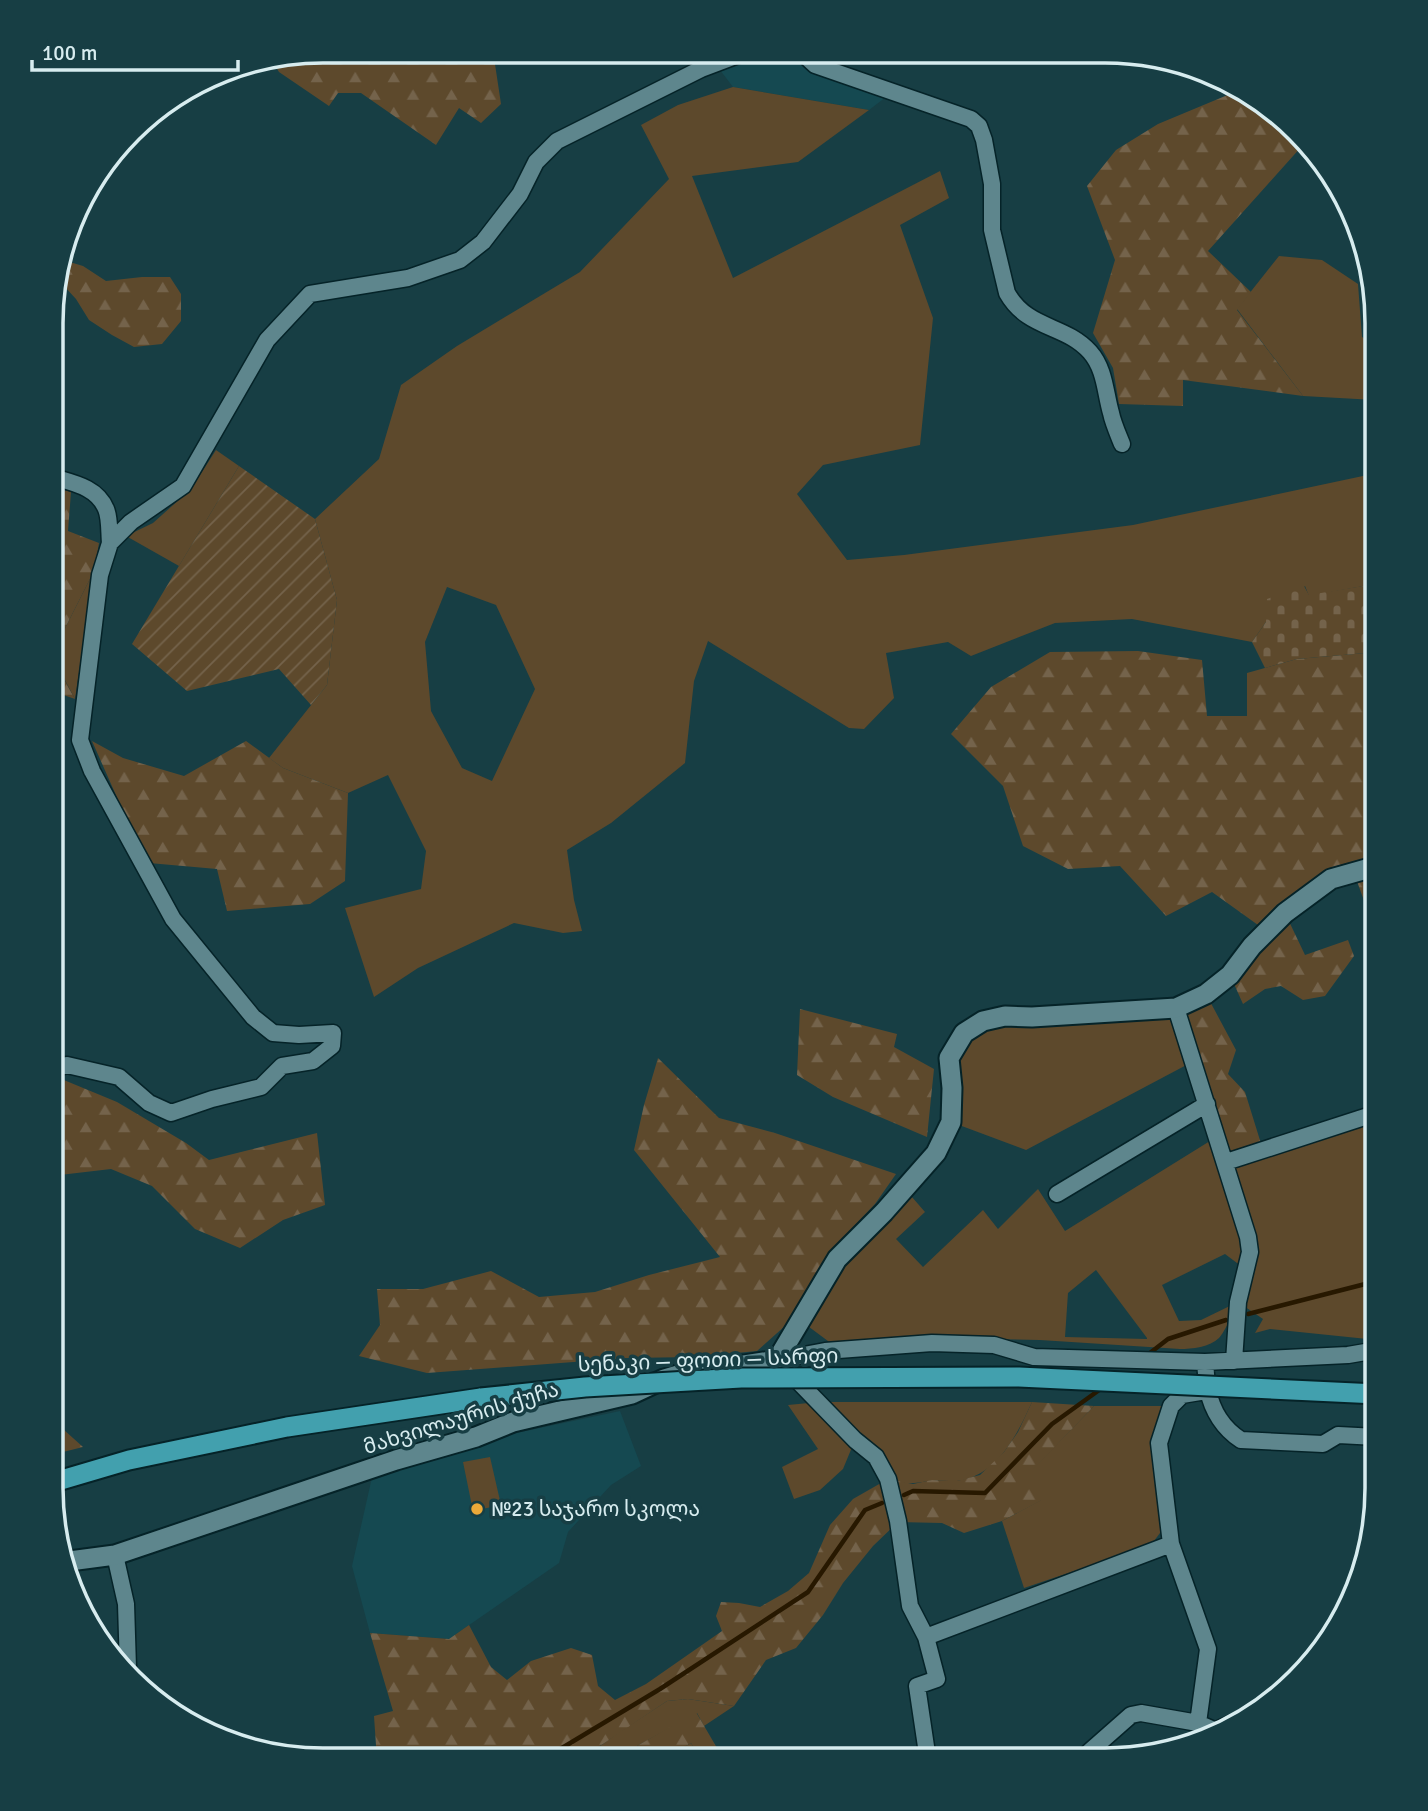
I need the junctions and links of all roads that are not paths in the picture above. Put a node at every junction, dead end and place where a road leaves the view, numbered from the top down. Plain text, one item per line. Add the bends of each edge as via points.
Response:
1 (717, 63) edge
2 (813, 63) edge
3 (1122, 444) dead end
4 (63, 480) edge
5 (110, 543) junction
6 (1365, 869) edge
7 (1177, 1008) junction
8 (63, 1066) edge
9 (1207, 1104) junction
10 (1365, 1117) edge
11 (1226, 1162) junction
12 (1057, 1194) dead end
13 (1365, 1352) edge
14 (777, 1360) junction
15 (1234, 1361) junction
16 (1205, 1362) junction
17 (1208, 1390) junction
18 (1365, 1393) edge
19 (1365, 1436) edge
20 (63, 1479) edge
21 (1171, 1544) junction
22 (115, 1555) junction
23 (74, 1560) edge
24 (926, 1637) junction
25 (128, 1658) edge
26 (1198, 1723) junction
27 (1206, 1727) edge
28 (926, 1748) edge
29 (1094, 1748) edge

1 - 5 street via 557,141 536,162 520,194 483,242 460,260 408,278 310,294 267,340 183,486 131,522
2 - 3 street via 971,119 979,126 992,184 992,230 1007,293 1035,321 1073,337 1091,353 1101,371
4 - 5 street via 98,496 107,510
5 - 8 street via 100,575 80,740 92,771 173,919 253,1017 273,1033 333,1033 332,1046 313,1061 282,1066 261,1087 171,1113 119,1077
6 - 7 street via 1331,879 1285,914 1230,975
7 - 9 street
7 - 14 street via 1004,1016 983,1021 964,1033 949,1058 951,1122 936,1153 837,1259
9 - 11 street
9 - 12 street
10 - 11 street
11 - 15 street via 1250,1252 1238,1302
13 - 15 street
14 - 16 street via 825,1350 932,1343 994,1345 1034,1357
14 - 22 street, მახვილაურის ქუჩა via 701,1368 632,1394 513,1422
14 - 24 street via 876,1457 888,1479 910,1606
15 - 16 street
16 - 17 street
17 - 19 street via 1220,1419 1241,1440 1323,1444 1338,1435
17 - 21 street via 1182,1395 1171,1406 1158,1443
18 - 20 highway, სენაკი — ფოთი — სარფი, bridge via 1019,1377 741,1378 585,1387 287,1427 129,1460
21 - 24 street
21 - 26 street via 1208,1649
22 - 23 street, მახვილაურის ქუჩა
22 - 25 street via 125,1604
24 - 28 street via 937,1679 917,1686
26 - 27 street
26 - 29 street via 1131,1715

